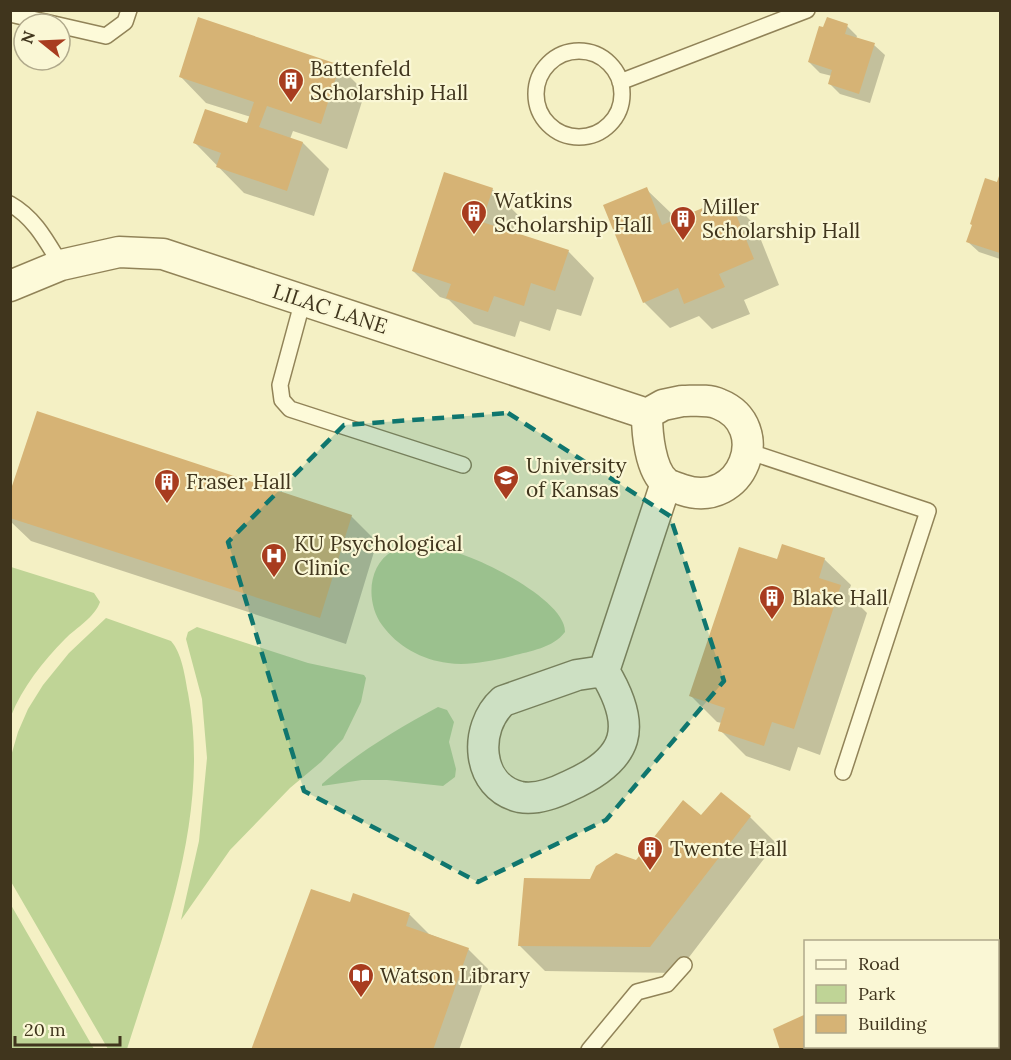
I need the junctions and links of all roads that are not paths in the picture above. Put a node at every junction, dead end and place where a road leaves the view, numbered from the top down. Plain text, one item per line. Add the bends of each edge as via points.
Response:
1 (129, 10) edge
2 (807, 10) edge
3 (10, 14) edge
4 (620, 82) junction
5 (10, 204) edge
6 (62, 265) junction
7 (10, 286) edge
8 (303, 300) junction
9 (647, 414) junction
10 (747, 451) junction
11 (463, 465) dead end
12 (666, 483) junction
13 (604, 671) junction
14 (843, 772) dead end
15 (684, 965) dead end
16 (589, 1050) edge

1 - 3 lane via 125,22 106,36
2 - 4 lane
4 - 4 lane via 605,60 580,51 567,53 544,68 537,85 538,108 556,131 571,137 599,133 619,111
5 - 6 lane via 35,223
6 - 7 street, LILAC LANE
6 - 8 street, LILAC LANE via 119,252 163,254
8 - 9 street, LILAC LANE
8 - 11 lane via 280,385 282,400 290,409
9 - 10 street via 682,401 718,404 741,423 747,436
9 - 12 street via 647,437 656,469
10 - 12 street via 737,477 726,487 698,493
10 - 14 lane via 928,511
12 - 13 street
13 - 13 street via 577,675 503,702 494,710 487,723 483,755 487,770 507,792 534,798 559,791 592,776 618,750 624,737 622,705
15 - 16 lane via 667,984 637,992

